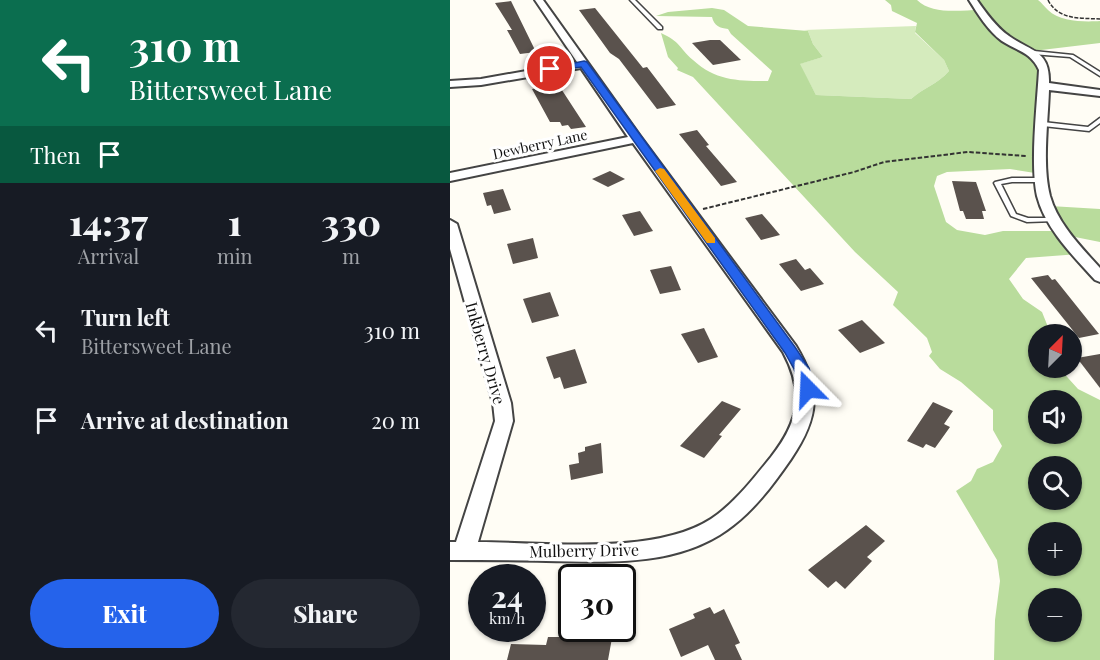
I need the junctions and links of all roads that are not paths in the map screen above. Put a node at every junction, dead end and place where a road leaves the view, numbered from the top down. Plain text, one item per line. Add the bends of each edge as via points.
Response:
1 (539, 0) edge
2 (632, 0) edge
3 (973, 0) edge
4 (660, 28) dead end
5 (1034, 53) junction
6 (584, 64) junction
7 (1100, 74) edge
8 (450, 84) edge
9 (1044, 86) junction
10 (1099, 94) edge
11 (1100, 120) edge
12 (1043, 124) junction
13 (636, 139) junction
14 (450, 177) edge
15 (1042, 180) junction
16 (1054, 220) junction
17 (450, 224) edge
18 (455, 263) edge
19 (1100, 277) edge
20 (457, 551) edge

1 - 6 street, Mulberry Drive
2 - 4 lane
3 - 5 street via 1001,36
5 - 7 lane via 1071,56
5 - 9 street via 1044,70
6 - 8 street
6 - 13 street, Mulberry Drive
9 - 10 street
9 - 12 street
11 - 12 lane via 1089,129
12 - 15 street
13 - 14 street, Dewberry Lane
13 - 20 street, Mulberry Drive via 802,368 808,389 801,430 746,503 707,532 687,540 619,552
15 - 16 street via 1044,198
15 - 16 lane via 997,183 1013,215 1027,220
16 - 19 street
17 - 18 street, Inkberry Drive
18 - 20 street, Inkberry Drive via 502,403 504,421

